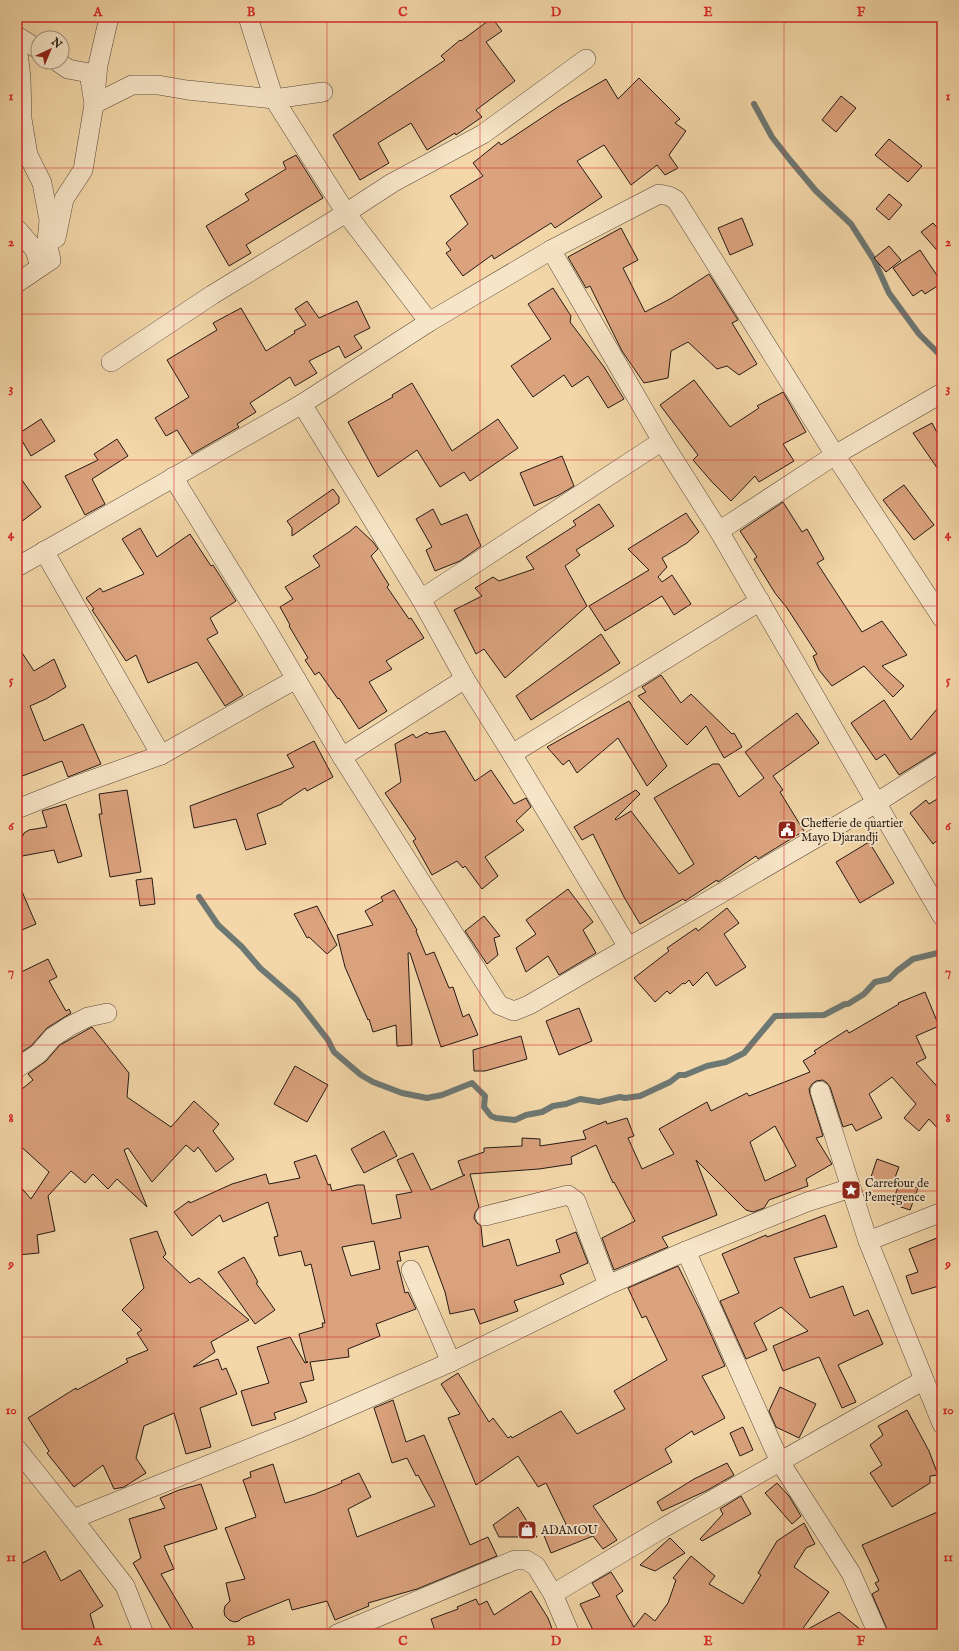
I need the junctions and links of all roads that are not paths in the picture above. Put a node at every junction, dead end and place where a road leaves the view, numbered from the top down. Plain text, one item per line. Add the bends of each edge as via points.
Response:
1 (109, 17) edge
2 (248, 17) edge
3 (17, 36) edge
4 (17, 44) edge
5 (30, 44) edge
6 (586, 59) dead end
7 (70, 69) edge
8 (323, 92) dead end
9 (274, 99) junction
10 (94, 104) junction
11 (346, 213) junction
12 (17, 229) edge
13 (551, 250) junction
14 (30, 270) edge
15 (429, 322) junction
16 (110, 362) dead end
17 (942, 393) edge
18 (302, 404) junction
19 (662, 442) junction
20 (835, 455) junction
21 (173, 477) junction
22 (719, 530) junction
23 (44, 552) junction
24 (17, 567) edge
25 (421, 599) junction
26 (760, 601) junction
27 (942, 618) edge
28 (296, 679) junction
29 (464, 679) junction
30 (161, 754) junction
31 (512, 754) junction
32 (342, 757) junction
33 (942, 761) edge
34 (876, 803) junction
35 (17, 809) edge
36 (942, 916) edge
37 (628, 947) junction
38 (107, 1014) dead end
39 (17, 1068) edge
40 (820, 1091) dead end
41 (851, 1188) junction
42 (942, 1212) edge
43 (485, 1216) dead end
44 (868, 1241) junction
45 (686, 1251) junction
46 (411, 1270) dead end
47 (608, 1285) junction
48 (451, 1362) junction
49 (924, 1380) junction
50 (942, 1424) edge
51 (19, 1458) edge
52 (780, 1462) junction
53 (73, 1519) junction
54 (553, 1594) junction
55 (144, 1634) edge
56 (337, 1634) edge
57 (570, 1634) edge
58 (878, 1634) edge

1 - 10 street via 98,65
2 - 9 street
3 - 5 street
4 - 14 street via 22,120 28,155 42,184 48,220 47,242
6 - 11 street via 483,134 392,183
7 - 10 street via 89,73
8 - 9 street
9 - 10 street via 158,85 132,85
9 - 11 street
10 - 14 street via 83,170 64,198 57,236
11 - 15 street
11 - 16 street via 212,295
12 - 14 street via 35,250
13 - 15 street
13 - 19 street
13 - 20 street via 659,194 676,200
15 - 18 street
17 - 20 street
18 - 21 street
18 - 25 street
19 - 22 street
19 - 25 street
20 - 22 street
20 - 27 street
21 - 23 street
21 - 28 street
22 - 26 street
23 - 24 street
23 - 30 street
25 - 29 street
26 - 31 street
26 - 34 street
28 - 30 street
28 - 32 street
29 - 31 street
29 - 32 street
30 - 35 street
31 - 37 street
32 - 37 street via 499,1004 514,1011 529,1005
33 - 34 street
34 - 36 street
34 - 37 street
38 - 39 street via 88,1017 70,1026 53,1037 38,1054
40 - 41 street
41 - 44 street
41 - 45 street via 807,1202
42 - 44 street
43 - 47 street via 568,1195 576,1201
44 - 49 street
45 - 47 street
45 - 52 street
46 - 48 street
47 - 48 street
48 - 53 street via 290,1432
49 - 50 street
49 - 52 street
51 - 53 street
52 - 54 street
52 - 58 street via 851,1573
53 - 55 street via 125,1586
54 - 56 street via 536,1566 526,1560 515,1560
54 - 57 street

